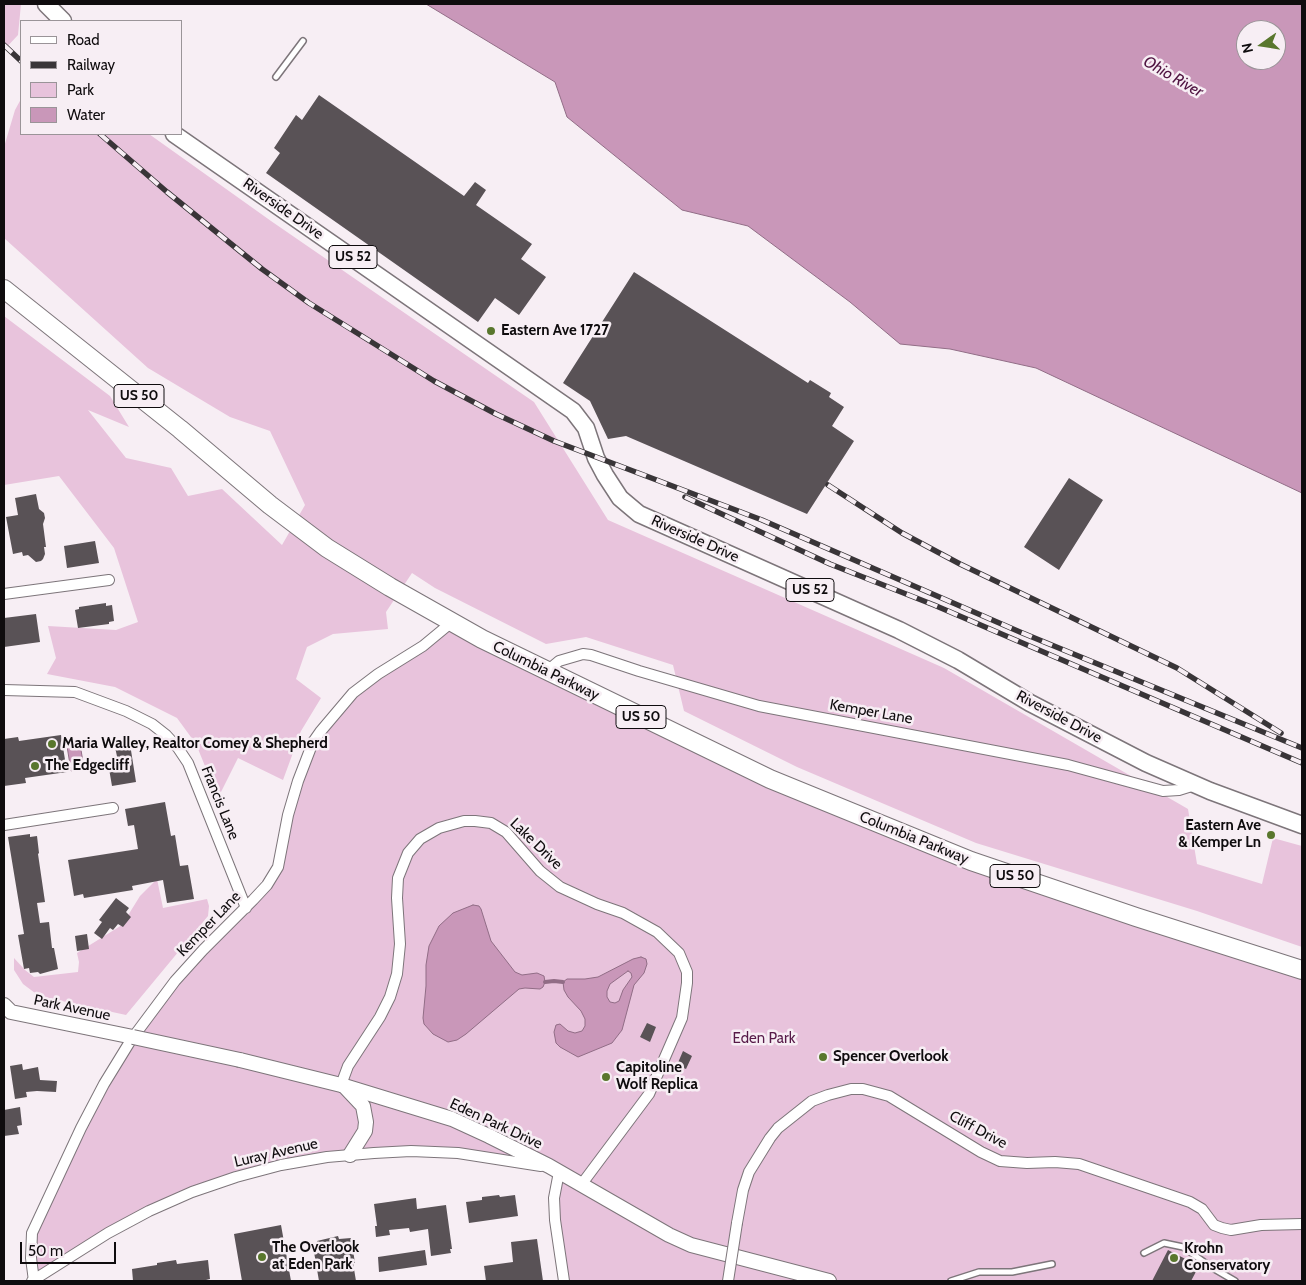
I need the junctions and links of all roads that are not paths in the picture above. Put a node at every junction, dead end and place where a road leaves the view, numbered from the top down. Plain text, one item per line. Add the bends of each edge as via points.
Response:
1 (46, 4) edge
2 (62, 20) edge
3 (303, 41) dead end
4 (276, 77) dead end
5 (175, 135) edge
6 (4, 289) edge
7 (109, 580) dead end
8 (4, 594) edge
9 (452, 622) junction
10 (547, 671) junction
11 (4, 690) edge
12 (1195, 785) junction
13 (113, 808) dead end
14 (4, 825) edge
15 (1302, 825) edge
16 (246, 908) junction
17 (1302, 970) edge
18 (6, 1010) edge
19 (133, 1037) joint
20 (341, 1084) junction
21 (350, 1155) junction
22 (554, 1169) junction
23 (582, 1185) junction
24 (1302, 1224) edge
25 (1144, 1253) dead end
26 (1052, 1264) dead end
27 (33, 1281) edge
28 (564, 1281) edge
29 (728, 1281) edge
30 (829, 1281) edge
31 (952, 1281) edge
32 (1235, 1281) edge

1 - 2 main road
3 - 4 lane
5 - 12 main road, Riverside Drive / US 52 via 573,411 586,428 605,475 620,498 639,514 899,630 958,660 1030,703
6 - 9 highway, Columbia Parkway / US 50 via 327,548
7 - 8 street
9 - 10 highway, Columbia Parkway / US 50
9 - 16 street, Kemper Lane via 423,646 353,693 320,732 295,789 278,867
10 - 12 street, Kemper Lane via 559,661 591,655 759,706 1068,765 1163,791
10 - 17 highway, Columbia Parkway / US 50 via 770,779 971,861
11 - 16 street, Francis Lane via 75,692 126,711 166,735 188,763
12 - 15 main road, Riverside Drive / US 52
13 - 14 street
16 - 27 street, Kemper Lane via 175,981 131,1040 104,1084 32,1233
18 - 19 street, Park Avenue
19 - 20 street, Eden Park Drive, bridge
20 - 21 street via 360,1101 365,1111 364,1131
20 - 22 street, Eden Park Drive via 452,1119
20 - 23 street, Lake Drive via 348,1066 380,1017 397,974 400,944 398,878 408,853 420,839 439,828 464,821 491,823 506,832 540,871 560,887 623,913 657,932 679,953 687,972 682,1018 649,1094
21 - 22 street, Luray Avenue via 411,1151 452,1153
21 - 27 street, Luray Avenue via 281,1165 192,1192 108,1233
22 - 23 street, Eden Park Drive
22 - 28 street via 555,1220
23 - 30 street, Eden Park Drive via 691,1245
24 - 29 street, Cliff Drive, bridge via 1222,1228 1214,1225 1202,1209 1190,1202 1079,1164 1000,1161 889,1096 851,1089 812,1101 770,1138 749,1172 743,1190
25 - 32 lane via 1164,1243 1183,1247
26 - 31 lane via 1012,1272 979,1272

